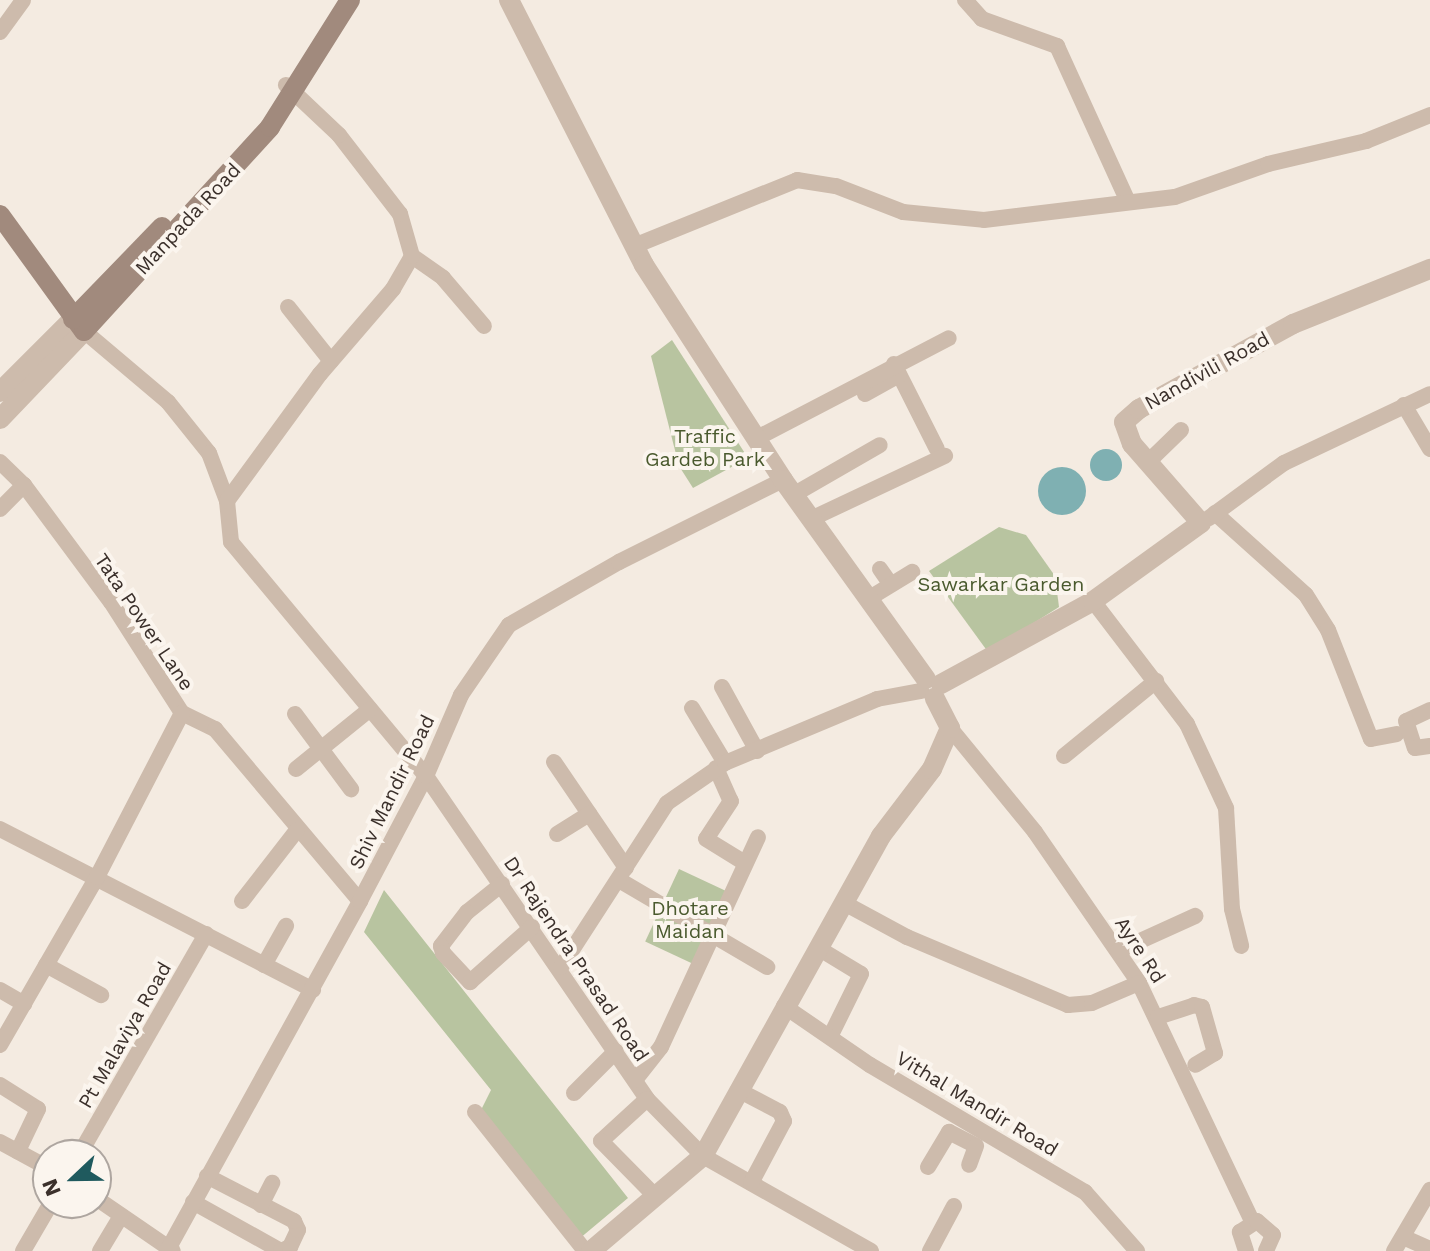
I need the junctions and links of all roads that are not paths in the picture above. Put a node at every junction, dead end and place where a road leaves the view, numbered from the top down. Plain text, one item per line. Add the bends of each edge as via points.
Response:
1 (23, 0) edge
2 (338, 0) edge
3 (350, 0) edge
4 (510, 0) edge
5 (965, 0) edge
6 (0, 32) edge
7 (290, 89) junction
8 (1430, 115) edge
9 (1128, 202) junction
10 (0, 215) edge
11 (634, 246) junction
12 (412, 256) junction
13 (1430, 269) edge
14 (288, 307) dead end
15 (79, 325) junction
16 (484, 326) dead end
17 (949, 338) dead end
18 (331, 361) junction
19 (897, 370) junction
20 (0, 392) edge
21 (865, 394) dead end
22 (1430, 394) edge
23 (1404, 405) junction
24 (0, 419) edge
25 (1181, 430) dead end
26 (757, 438) junction
27 (880, 445) dead end
28 (1430, 449) edge
29 (0, 462) edge
30 (1148, 462) junction
31 (24, 485) junction
32 (788, 488) junction
33 (227, 501) junction
34 (0, 509) edge
35 (813, 518) junction
36 (1208, 518) junction
37 (880, 569) dead end
38 (912, 572) dead end
39 (891, 585) junction
40 (868, 599) junction
41 (1093, 601) junction
42 (1156, 681) junction
43 (722, 687) dead end
44 (931, 688) junction
45 (692, 708) dead end
46 (370, 709) junction
47 (1430, 710) edge
48 (182, 713) junction
49 (295, 714) dead end
50 (950, 728) junction
51 (1397, 734) dead end
52 (1430, 746) edge
53 (321, 749) junction
54 (757, 751) junction
55 (1064, 756) dead end
56 (554, 762) dead end
57 (721, 766) junction
58 (296, 769) dead end
59 (426, 776) junction
60 (351, 789) dead end
61 (589, 814) junction
62 (0, 829) edge
63 (297, 830) junction
64 (557, 834) dead end
65 (758, 837) dead end
66 (745, 863) junction
67 (622, 874) junction
68 (97, 877) junction
69 (502, 884) junction
70 (242, 901) dead end
71 (360, 901) junction
72 (844, 903) junction
73 (1195, 916) dead end
74 (286, 926) dead end
75 (532, 927) junction
76 (206, 934) junction
77 (710, 934) junction
78 (1241, 946) dead end
79 (818, 948) junction
80 (1118, 951) junction
81 (46, 965) junction
82 (264, 965) junction
83 (561, 967) junction
84 (767, 967) dead end
85 (1139, 983) junction
86 (0, 990) edge
87 (313, 990) junction
88 (101, 995) dead end
89 (24, 1004) junction
90 (784, 1006) junction
91 (1158, 1017) junction
92 (830, 1037) junction
93 (0, 1045) edge
94 (619, 1054) junction
95 (1195, 1065) dead end
96 (635, 1080) junction
97 (0, 1085) edge
98 (738, 1090) junction
99 (580, 1093) dead end
100 (647, 1099) junction
101 (475, 1112) dead end
102 (970, 1121) junction
103 (961, 1138) junction
104 (88, 1139) edge
105 (0, 1142) edge
106 (18, 1151) junction
107 (703, 1156) junction
108 (32, 1159) edge
109 (969, 1165) dead end
110 (928, 1167) dead end
111 (207, 1176) junction
112 (272, 1183) dead end
113 (751, 1183) junction
114 (1430, 1190) edge
115 (655, 1196) junction
116 (193, 1202) junction
117 (261, 1205) junction
118 (954, 1206) dead end
119 (112, 1210) edge
120 (121, 1216) junction
121 (42, 1219) edge
122 (1252, 1221) junction
123 (1398, 1244) edge
124 (1271, 1249) edge
125 (1430, 1249) edge
126 (169, 1250) edge
127 (1241, 1250) edge
128 (23, 1251) edge
129 (100, 1251) edge
130 (585, 1251) edge
131 (591, 1251) edge
132 (871, 1251) edge
133 (930, 1251) edge
134 (1137, 1251) edge

1 - 6 street
2 - 7 main road, Manpada Road
3 - 7 main road, Manpada Road
4 - 11 street
5 - 9 street via 982,19 1048,41 1062,53
7 - 12 street via 339,135 400,214
7 - 15 main road, Manpada Road via 239,164
8 - 9 street via 1366,141 1303,160 1268,164 1175,197
9 - 11 street via 984,220 903,212 836,186 797,180
10 - 15 main road
11 - 26 street
12 - 16 street via 443,278
12 - 18 street via 393,289
13 - 30 street, Nandivili Road via 1293,324 1139,409 1124,422 1132,444
14 - 18 street
15 - 20 street, Manpada Road
15 - 24 street, Manpada Road
15 - 33 street, Dr Rajendra Prasad Road via 168,402 209,453
17 - 19 street
18 - 33 street
19 - 21 street
19 - 26 street
19 - 35 street via 941,452
22 - 23 street
23 - 28 street
23 - 36 street via 1284,463
25 - 30 street
26 - 32 street
27 - 32 street, Shiv Mandir Road
29 - 31 street, Tata Power Lane
30 - 36 street, Nandivili Road
31 - 34 street
31 - 48 street, Tata Power Lane via 111,602
32 - 35 street
32 - 59 street, Shiv Mandir Road via 619,562 509,625 461,695
33 - 46 street, Dr Rajendra Prasad Road via 231,542
35 - 40 street
36 - 41 street
36 - 51 street via 1306,595 1328,630 1371,739
37 - 39 street
38 - 39 street
39 - 40 street
40 - 44 street
41 - 42 street
41 - 44 street
42 - 55 street
42 - 78 street via 1187,724 1226,808 1232,909
43 - 54 street
44 - 50 street
44 - 54 street via 877,699
45 - 57 street
46 - 53 street
46 - 59 street, Dr Rajendra Prasad Road
47 - 52 street via 1406,721 1415,748
48 - 63 street, Tata Power Lane via 215,729
48 - 68 street
49 - 53 street
50 - 72 street via 932,769 881,836
50 - 80 street, Ayre Rd via 1035,832
53 - 58 street
53 - 60 street
54 - 57 street
56 - 61 street
57 - 66 street via 731,801 706,839
57 - 67 street via 667,803
59 - 69 street, Dr Rajendra Prasad Road
59 - 71 street, Shiv Mandir Road
61 - 64 street
61 - 67 street
62 - 68 street
63 - 70 street
63 - 71 street, Tata Power Lane
65 - 66 street
66 - 77 street
67 - 77 street
67 - 83 street
68 - 76 street
68 - 81 street
69 - 75 street, Dr Rajendra Prasad Road
69 - 75 street via 467,912 441,946 443,953 470,982
71 - 87 street, Shiv Mandir Road
72 - 79 street
72 - 85 street via 907,937 1068,1005 1092,1003
73 - 80 street
74 - 82 street
75 - 83 street, Dr Rajendra Prasad Road
76 - 82 street
76 - 104 street, Pt Malaviya Road
77 - 84 street
77 - 96 street via 661,1047
79 - 90 street
79 - 92 street via 861,974
80 - 85 street, Ayre Rd
81 - 88 street
81 - 89 street
82 - 87 street
83 - 94 street, Dr Rajendra Prasad Road
85 - 91 street, Ayre Rd
86 - 89 street
87 - 111 street, Shiv Mandir Road
89 - 93 street
90 - 92 street, Vithal Mandir Road
90 - 98 street
91 - 95 street via 1202,1007 1215,1053
91 - 122 street, Ayre Rd
92 - 102 street, Vithal Mandir Road
94 - 96 street, Dr Rajendra Prasad Road
94 - 99 street
96 - 100 street, Dr Rajendra Prasad Road
97 - 106 street via 38,1109
98 - 107 street
98 - 113 street via 783,1116
100 - 107 street, Dr Rajendra Prasad Road
100 - 115 street via 601,1141
101 - 130 street
102 - 103 street
102 - 134 street, Vithal Mandir Road via 1085,1192
103 - 109 street via 977,1147
103 - 110 street via 946,1133
105 - 106 street
106 - 108 street
107 - 113 street, Dr Rajendra Prasad Road
107 - 115 street
111 - 116 street, Shiv Mandir Road
111 - 117 street
112 - 117 street
113 - 132 street, Dr Rajendra Prasad Road
114 - 123 street
115 - 131 street
116 - 117 street via 286,1250 297,1225
116 - 126 street, Shiv Mandir Road
118 - 133 street
119 - 120 street
120 - 126 street
120 - 129 street
121 - 128 street
122 - 124 street, Ayre Rd via 1267,1225
122 - 127 street via 1240,1232
123 - 125 street

